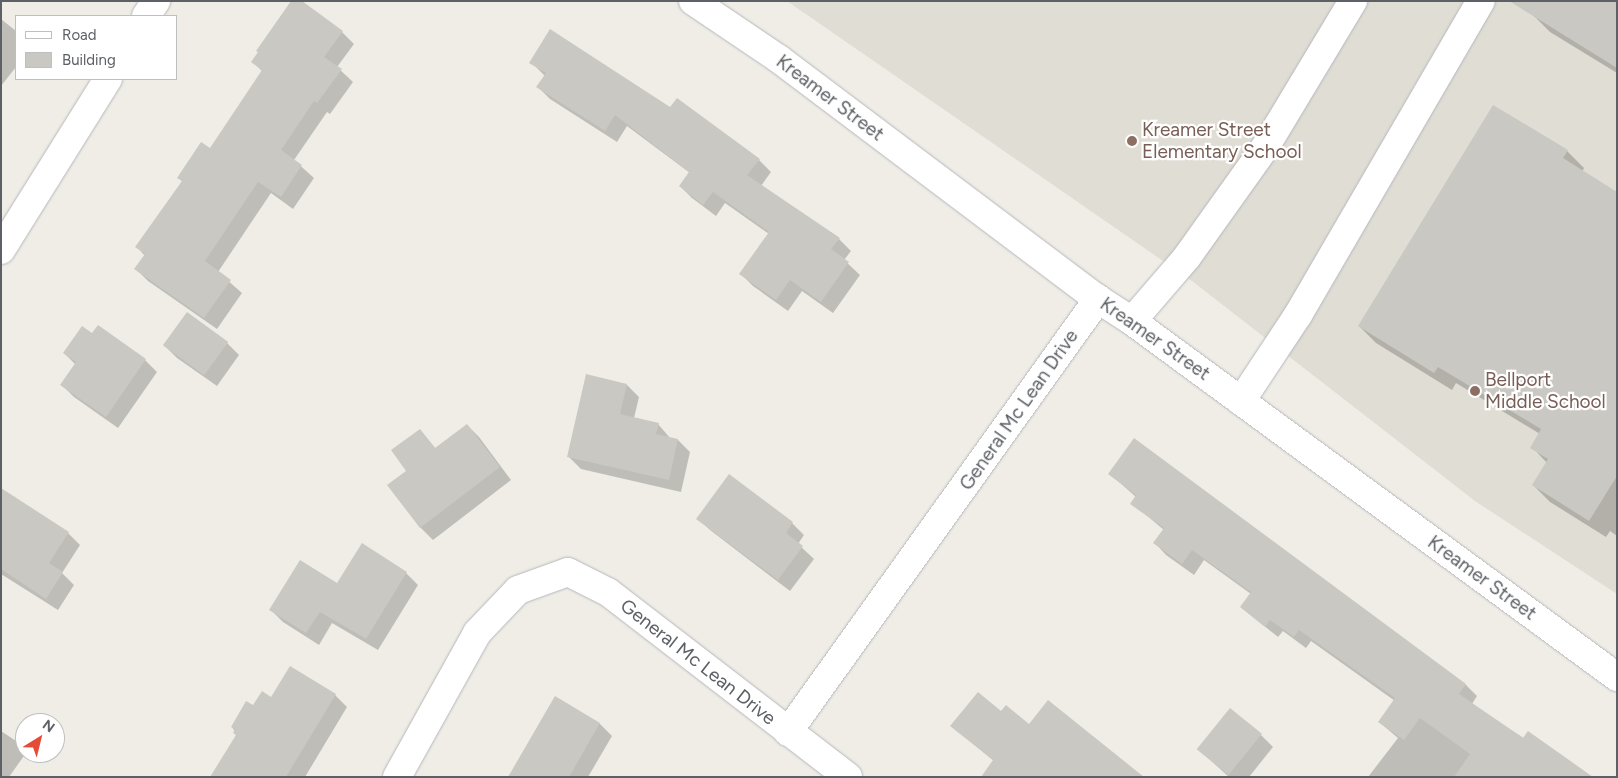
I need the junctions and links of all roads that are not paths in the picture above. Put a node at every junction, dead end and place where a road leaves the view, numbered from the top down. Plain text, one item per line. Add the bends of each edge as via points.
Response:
1 (156, 1) edge
2 (693, 1) edge
3 (1353, 1) edge
4 (1481, 1) edge
5 (720, 9) edge
6 (147, 15) edge
7 (107, 80) edge
8 (1, 250) edge
9 (1098, 299) junction
10 (1132, 321) junction
11 (1241, 401) junction
12 (1617, 677) edge
13 (788, 732) junction
14 (397, 777) edge
15 (848, 777) edge

1 - 6 street
2 - 5 street, Kreamer Street
3 - 10 street via 1264,149 1187,257
4 - 11 street via 1298,315
5 - 9 street, Kreamer Street via 780,60
7 - 8 street
9 - 10 street, Kreamer Street
9 - 13 street, General Mc Lean Drive
10 - 11 street, Kreamer Street
11 - 12 street, Kreamer Street
13 - 14 street, General Mc Lean Drive via 608,592 568,572 518,590 477,633
13 - 15 street

